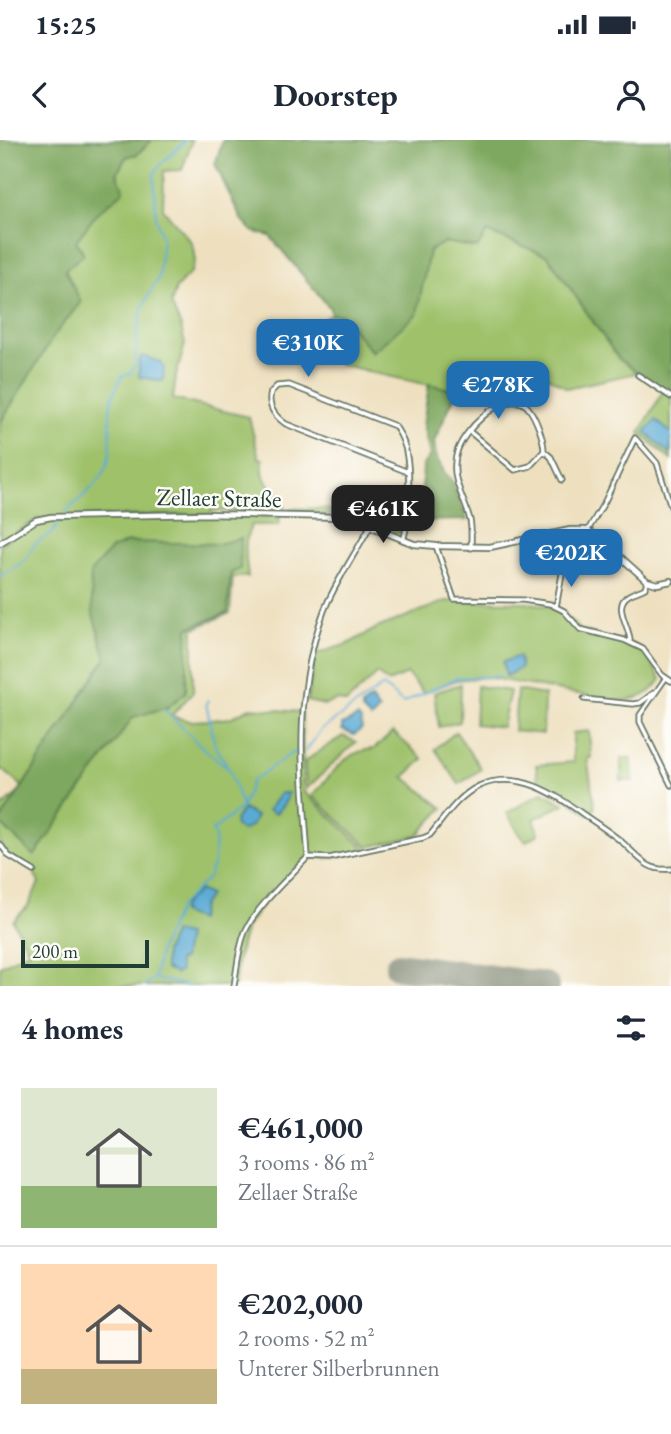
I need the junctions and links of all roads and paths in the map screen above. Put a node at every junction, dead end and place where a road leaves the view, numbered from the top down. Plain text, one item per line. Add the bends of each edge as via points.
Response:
1 (638, 375) dead end
2 (671, 397) edge
3 (468, 430) junction
4 (544, 451) junction
5 (408, 472) junction
6 (562, 480) dead end
7 (671, 506) edge
8 (370, 526) junction
9 (587, 530) junction
10 (403, 540) junction
11 (0, 543) edge
12 (436, 546) junction
13 (471, 548) junction
14 (564, 563) dead end
15 (647, 581) junction
16 (671, 581) edge
17 (556, 607) junction
18 (631, 642) junction
19 (665, 679) junction
20 (671, 681) edge
21 (659, 688) junction
22 (584, 699) dead end
23 (671, 785) edge
24 (0, 844) edge
25 (308, 857) junction
26 (671, 869) edge
27 (34, 872) dead end
28 (234, 986) edge

1 - 2 street
3 - 4 street via 515,470 530,466
3 - 4 street via 495,409 523,404 540,430
3 - 13 street via 454,467 470,522
4 - 6 street
5 - 5 street via 396,426 289,385 271,392 271,408 279,420
5 - 10 street
7 - 9 street via 657,463 635,438
8 - 10 street, Zellaer Straße
8 - 11 street, Zellaer Straße via 332,517 58,516 36,520
8 - 25 street via 325,610 304,693 301,765
9 - 13 street, Zellaer Straße
9 - 15 street
10 - 12 street, Zellaer Straße
12 - 13 street, Zellaer Straße
12 - 17 street via 454,599 523,600
14 - 17 street
15 - 16 street
15 - 18 street via 645,588 621,604
17 - 18 street via 580,629
18 - 19 street via 649,655
19 - 20 street
19 - 21 street
21 - 22 street via 640,703
21 - 23 street via 642,709 640,722
24 - 27 street via 9,856
25 - 26 street via 330,858 423,838 478,786 502,779 534,785 557,796 649,867
25 - 28 street via 246,928

